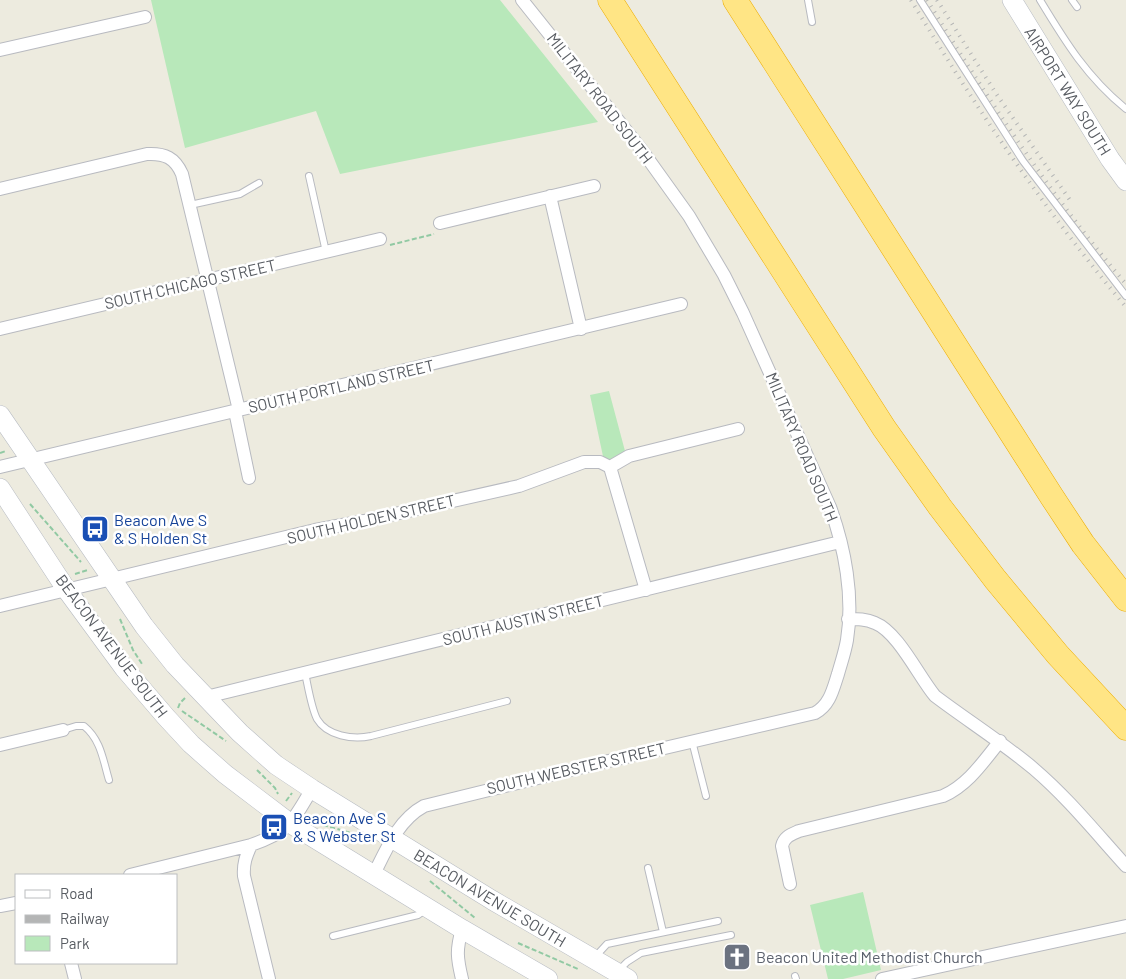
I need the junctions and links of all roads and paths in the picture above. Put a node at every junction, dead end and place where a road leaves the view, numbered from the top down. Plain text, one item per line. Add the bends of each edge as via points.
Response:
1 (522, 0) edge
2 (610, 0) edge
3 (735, 0) edge
4 (808, 0) edge
5 (920, 0) edge
6 (1012, 0) edge
7 (1040, 0) edge
8 (1072, 0) edge
9 (1077, 7) dead end
10 (145, 17) dead end
11 (812, 22) dead end
12 (0, 50) edge
13 (1126, 109) edge
14 (309, 176) dead end
15 (1126, 181) edge
16 (260, 183) dead end
17 (594, 186) dead end
18 (0, 190) edge
19 (550, 196) junction
20 (190, 205) junction
21 (440, 223) joint
22 (380, 239) joint
23 (326, 252) junction
24 (208, 279) junction
25 (1126, 296) edge
26 (681, 304) dead end
27 (581, 328) junction
28 (0, 329) edge
29 (237, 411) junction
30 (0, 415) edge
31 (738, 429) dead end
32 (30, 461) junction
33 (0, 467) edge
34 (610, 467) junction
35 (249, 478) dead end
36 (0, 488) edge
37 (27, 500) dead end
38 (840, 542) junction
39 (88, 570) junction
40 (102, 573) junction
41 (92, 576) dead end
42 (70, 582) junction
43 (646, 590) junction
44 (1126, 599) edge
45 (0, 606) edge
46 (120, 619) dead end
47 (848, 619) junction
48 (143, 665) dead end
49 (305, 673) junction
50 (186, 697) dead end
51 (206, 697) junction
52 (507, 700) dead end
53 (815, 713) joint
54 (1126, 728) edge
55 (63, 730) joint
56 (692, 741) junction
57 (1000, 741) junction
58 (228, 743) dead end
59 (0, 745) edge
60 (255, 768) dead end
61 (109, 780) dead end
62 (304, 788) junction
63 (279, 795) dead end
64 (706, 796) dead end
65 (282, 802) dead end
66 (290, 824) junction
67 (319, 824) dead end
68 (361, 837) dead end
69 (392, 839) junction
70 (251, 845) junction
71 (1126, 866) edge
72 (648, 868) dead end
73 (134, 874) edge
74 (373, 876) junction
75 (429, 880) dead end
76 (790, 884) dead end
77 (1, 903) edge
78 (15, 903) edge
79 (427, 908) junction
80 (718, 921) dead end
81 (469, 923) junction
82 (1126, 926) edge
83 (663, 932) junction
84 (731, 935) dead end
85 (333, 936) dead end
86 (513, 940) dead end
87 (71, 964) edge
88 (587, 965) junction
89 (622, 976) edge
90 (75, 979) edge
91 (269, 979) edge
92 (462, 979) edge
93 (548, 979) edge
94 (882, 979) edge

1 - 38 street, MILITARY ROAD SOUTH via 641,149 689,216 743,313 830,507
2 - 54 highway via 884,428 995,579 1058,655
3 - 44 highway via 1052,497 1083,544
4 - 11 lane
5 - 25 lane via 1023,161
6 - 15 main road, AIRPORT WAY SOUTH
7 - 13 lane via 1080,63
8 - 9 lane
10 - 12 street
14 - 23 lane
16 - 20 lane via 240,194
17 - 19 street
18 - 20 street via 147,154 165,154 179,167
19 - 21 street
19 - 27 street
20 - 24 street
21 - 22 path via 442,232 386,246 382,246
22 - 23 street, SOUTH CHICAGO STREET
23 - 24 street, SOUTH CHICAGO STREET
24 - 28 street, SOUTH CHICAGO STREET
24 - 29 street
26 - 27 street, SOUTH PORTLAND STREET
27 - 29 street, SOUTH PORTLAND STREET
29 - 32 street, SOUTH PORTLAND STREET
29 - 35 street
30 - 32 main road, BEACON AVENUE SOUTH
31 - 34 street via 628,456
32 - 33 street, SOUTH PORTLAND STREET
32 - 40 main road, BEACON AVENUE SOUTH
34 - 40 street, SOUTH HOLDEN STREET via 600,462 584,462 520,486 260,545
34 - 43 street
36 - 42 main road, BEACON AVENUE SOUTH
37 - 39 path
38 - 43 street, SOUTH AUSTIN STREET
38 - 47 street, MILITARY ROAD SOUTH via 846,572
39 - 40 path
39 - 41 path
39 - 42 path
40 - 42 street, SOUTH HOLDEN STREET
40 - 51 main road, BEACON AVENUE SOUTH via 174,665
42 - 45 street, SOUTH HOLDEN STREET
42 - 66 main road, BEACON AVENUE SOUTH via 124,668 166,717 218,768
43 - 49 street, SOUTH AUSTIN STREET
46 - 48 path
47 - 53 street, MILITARY ROAD SOUTH via 847,640 833,689 822,709
47 - 57 street via 863,619 885,628 935,696
49 - 51 street, SOUTH AUSTIN STREET
49 - 52 lane via 318,720 331,731 346,737 371,736
50 - 58 path via 177,709
51 - 62 main road, BEACON AVENUE SOUTH via 240,733
53 - 56 street, SOUTH WEBSTER STREET
55 - 59 street
55 - 61 lane via 84,726 95,736
56 - 64 lane
56 - 69 street, SOUTH WEBSTER STREET via 430,804 408,816
57 - 71 street via 1070,804
57 - 76 street via 968,779 952,792 789,835 782,846
60 - 63 path
62 - 65 path
62 - 66 street
62 - 69 main road, BEACON AVENUE SOUTH
66 - 70 street via 281,832
66 - 74 main road, BEACON AVENUE SOUTH
67 - 68 path
69 - 74 street, SOUTH WEBSTER STREET
69 - 88 main road, BEACON AVENUE SOUTH
70 - 73 street
70 - 91 street via 243,865 244,876
72 - 83 lane
74 - 79 main road, BEACON AVENUE SOUTH
75 - 81 path
77 - 78 street
79 - 81 main road, BEACON AVENUE SOUTH
79 - 85 lane via 418,915
80 - 83 lane
81 - 92 street via 457,947 456,957
81 - 93 main road, BEACON AVENUE SOUTH
82 - 94 street
83 - 88 lane via 607,944
84 - 89 lane via 641,953 627,962
86 - 88 path
87 - 90 street
88 - 89 main road, BEACON AVENUE SOUTH

